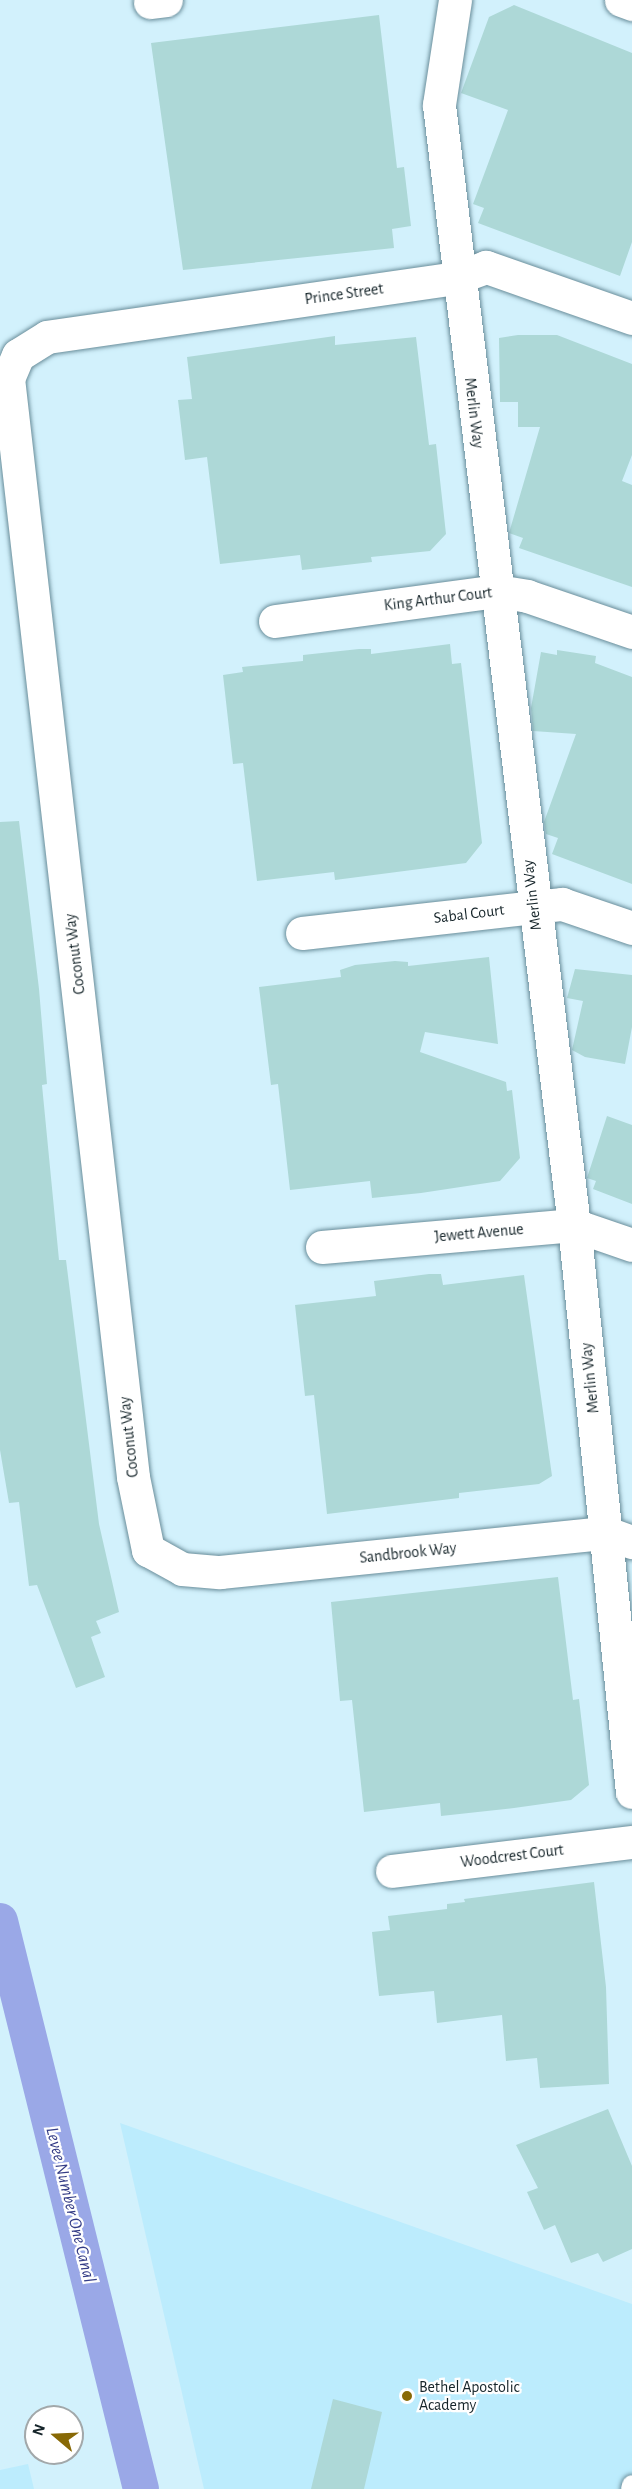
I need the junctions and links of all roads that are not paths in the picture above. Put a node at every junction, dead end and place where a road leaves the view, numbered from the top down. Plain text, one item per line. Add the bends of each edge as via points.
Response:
1 (455, 0) edge
2 (621, 0) edge
3 (632, 4) edge
4 (456, 278) junction
5 (632, 318) edge
6 (47, 337) joint
7 (496, 591) junction
8 (275, 621) dead end
9 (632, 633) edge
10 (533, 906) junction
11 (632, 928) edge
12 (302, 933) dead end
13 (574, 1225) junction
14 (632, 1245) edge
15 (322, 1247) dead end
16 (619, 1538) edge
17 (182, 1569) joint
18 (632, 1792) edge
19 (632, 1842) edge
20 (392, 1870) dead end

1 - 4 street, Merlin Way via 439,105
2 - 3 street
4 - 5 street, Prince Street via 486,267
4 - 6 street, Prince Street
4 - 7 street, Merlin Way
6 - 17 street, Coconut Way via 18,355 8,378 36,644 132,1477 148,1550
7 - 8 street, King Arthur Court
7 - 9 street, King Arthur Court via 527,596
7 - 10 street, Merlin Way
10 - 11 street, Sabal Court via 562,904
10 - 12 street, Sabal Court
10 - 13 street, Merlin Way
13 - 14 street, Jewett Avenue
13 - 15 street, Jewett Avenue
13 - 16 street, Merlin Way
16 - 17 street, Sandbrook Way via 220,1572
16 - 18 street, Merlin Way
19 - 20 street, Woodcrest Court

